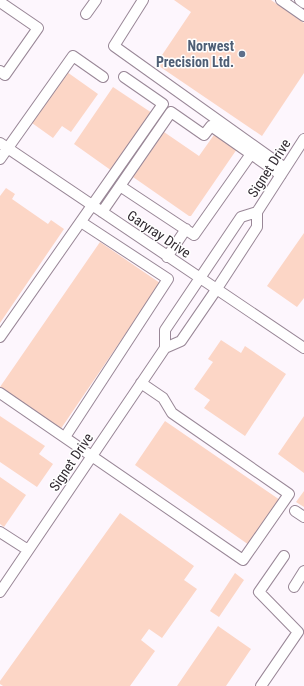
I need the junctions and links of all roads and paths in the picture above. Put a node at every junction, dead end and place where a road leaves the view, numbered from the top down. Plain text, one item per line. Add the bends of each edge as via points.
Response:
1 (96, 0) edge
2 (143, 0) edge
3 (281, 0) edge
4 (300, 0) edge
5 (0, 2) edge
6 (304, 3) edge
7 (86, 14) dead end
8 (304, 16) edge
9 (0, 71) edge
10 (124, 76) dead end
11 (103, 77) dead end
12 (304, 139) edge
13 (4, 145) edge
14 (251, 154) junction
15 (0, 159) edge
16 (283, 171) junction
17 (120, 186) junction
18 (92, 205) junction
19 (102, 212) junction
20 (257, 212) junction
21 (81, 222) junction
22 (186, 230) junction
23 (167, 257) junction
24 (200, 279) junction
25 (216, 290) junction
26 (0, 337) edge
27 (164, 348) junction
28 (304, 348) edge
29 (141, 383) junction
30 (0, 393) edge
31 (65, 437) junction
32 (92, 456) junction
33 (295, 511) dead end
34 (304, 517) edge
35 (0, 532) edge
36 (28, 550) junction
37 (284, 556) dead end
38 (304, 571) edge
39 (294, 587) dead end
40 (0, 592) edge
41 (261, 686) edge

1 - 7 street
2 - 16 street via 114,46
3 - 8 street
4 - 6 street
5 - 9 street via 38,28 5,75
10 - 18 street via 163,104
11 - 13 street via 73,56
12 - 16 street, Signet Drive
13 - 15 street
13 - 18 street, Garyray Drive
14 - 16 street
14 - 17 street via 211,126 204,135 171,112
14 - 22 street via 194,235
16 - 20 street, Signet Drive
17 - 19 street
17 - 22 street
18 - 19 street, Garyray Drive
18 - 21 street
19 - 23 street, Garyray Drive
20 - 24 street, Signet Drive via 241,216
20 - 25 street, Signet Drive via 257,227
21 - 26 street
21 - 31 street via 168,279
22 - 23 street
23 - 24 street, Garyray Drive
24 - 25 street, Garyray Drive
24 - 27 street, Signet Drive via 164,330
25 - 27 street, Signet Drive via 181,341
25 - 28 street, Garyray Drive
27 - 29 street, Signet Drive
29 - 32 street, Signet Drive
29 - 32 street via 163,398 172,413 289,494 243,560
30 - 31 street
31 - 32 street
32 - 36 street, Signet Drive
33 - 34 street
35 - 36 street
36 - 40 street, Signet Drive
37 - 41 street via 259,592 298,632
38 - 39 street

